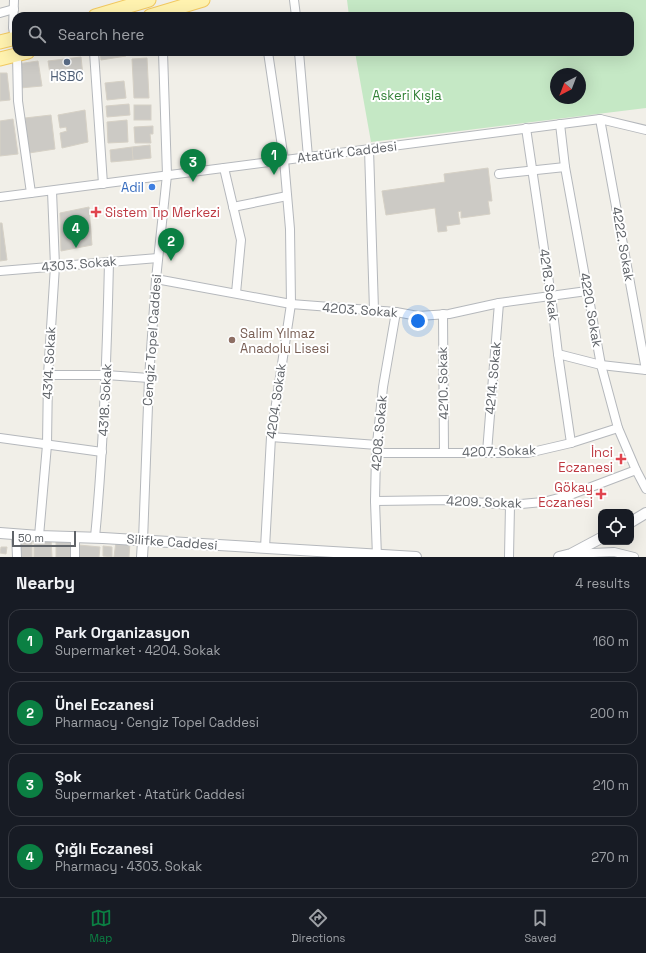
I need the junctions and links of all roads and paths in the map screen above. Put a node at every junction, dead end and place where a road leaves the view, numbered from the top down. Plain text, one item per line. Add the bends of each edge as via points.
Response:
1 (14, 0) edge
2 (203, 0) edge
3 (294, 0) edge
4 (143, 1) edge
5 (14, 9) junction
6 (14, 12) edge
7 (108, 12) edge
8 (170, 12) edge
9 (296, 12) edge
10 (0, 13) edge
11 (12, 39) edge
12 (0, 42) edge
13 (13, 56) edge
14 (22, 56) edge
15 (94, 56) edge
16 (163, 56) edge
17 (269, 56) edge
18 (299, 56) edge
19 (0, 59) edge
20 (600, 118) junction
21 (560, 124) junction
22 (526, 128) junction
23 (646, 130) edge
24 (369, 149) junction
25 (308, 157) junction
26 (284, 160) junction
27 (565, 167) junction
28 (224, 168) junction
29 (532, 171) junction
30 (499, 174) dead end
31 (167, 175) junction
32 (103, 184) junction
33 (52, 190) junction
34 (31, 193) junction
35 (287, 196) junction
36 (0, 197) edge
37 (233, 206) junction
38 (158, 258) junction
39 (109, 262) junction
40 (55, 266) junction
41 (0, 271) edge
42 (156, 279) junction
43 (587, 291) junction
44 (236, 293) junction
45 (551, 296) junction
46 (500, 303) junction
47 (291, 304) junction
48 (374, 310) junction
49 (396, 312) junction
50 (442, 314) junction
51 (558, 354) junction
52 (601, 365) junction
53 (646, 370) edge
54 (48, 375) junction
55 (106, 375) junction
56 (149, 378) junction
57 (618, 428) junction
58 (271, 437) junction
59 (0, 438) edge
60 (571, 443) junction
61 (47, 445) junction
62 (377, 449) junction
63 (102, 452) junction
64 (487, 452) junction
65 (444, 453) junction
66 (636, 470) junction
67 (646, 489) edge
68 (375, 501) junction
69 (510, 505) junction
70 (646, 514) edge
71 (634, 520) edge
72 (0, 533) edge
73 (16, 534) junction
74 (39, 536) junction
75 (75, 537) junction
76 (95, 537) junction
77 (598, 540) edge
78 (143, 541) junction
79 (265, 548) junction
80 (294, 553) edge
81 (571, 554) junction
82 (377, 556) edge
83 (17, 557) edge
84 (75, 557) edge
85 (142, 557) edge
86 (416, 557) edge
87 (508, 557) edge
88 (559, 557) edge
89 (634, 557) edge

1 - 5 street
2 - 8 main road
3 - 9 street
4 - 7 main road
5 - 6 street
5 - 10 street
11 - 12 main road
13 - 19 main road
14 - 34 street via 18,101
15 - 32 street
16 - 31 street, Cengiz Topel Caddesi
17 - 26 street, 4204. Sokak
18 - 25 street
20 - 21 street, Atatürk Caddesi
20 - 23 street, Atatürk Caddesi
20 - 53 street, 4222. Sokak
21 - 22 street, Atatürk Caddesi
21 - 27 street, 4220. Sokak
22 - 24 street, Atatürk Caddesi
22 - 29 street, 4218. Sokak
24 - 25 street, Atatürk Caddesi
24 - 48 street
25 - 26 street, Atatürk Caddesi
26 - 28 street, Atatürk Caddesi
26 - 35 street, 4204. Sokak
27 - 29 street
27 - 43 street, 4220. Sokak
28 - 31 street, Atatürk Caddesi
28 - 37 street
29 - 30 street
29 - 45 street, 4218. Sokak
31 - 32 street, Atatürk Caddesi
31 - 38 street, Cengiz Topel Caddesi
32 - 33 street, Atatürk Caddesi
33 - 34 street, Atatürk Caddesi
33 - 40 street, 4314. Sokak
34 - 36 street, Atatürk Caddesi
35 - 37 street
35 - 47 street, 4204. Sokak
37 - 44 street via 241,240
38 - 39 street, 4303. Sokak
38 - 42 street, Cengiz Topel Caddesi
39 - 40 street, 4303. Sokak
39 - 55 street, 4318. Sokak
40 - 41 street, 4303. Sokak
40 - 54 street, 4314. Sokak
42 - 44 street, 4203. Sokak
42 - 56 street, Cengiz Topel Caddesi
43 - 45 street, 4203. Sokak
43 - 52 street, 4220. Sokak
44 - 47 street, 4203. Sokak
45 - 46 street, 4203. Sokak
45 - 51 street, 4218. Sokak
46 - 50 street, 4203. Sokak
46 - 64 street, 4214. Sokak
47 - 48 street, 4203. Sokak
47 - 58 street, 4204. Sokak
48 - 49 street, 4203. Sokak
49 - 50 street, 4203. Sokak via 418,316
49 - 62 street, 4208. Sokak via 383,387
50 - 65 street, 4210. Sokak
51 - 52 street
51 - 60 street, 4218. Sokak
52 - 53 street
52 - 57 street, 4220. Sokak
54 - 55 street
54 - 61 street, 4314. Sokak
55 - 56 street
55 - 63 street, 4318. Sokak
56 - 78 street, Cengiz Topel Caddesi
57 - 60 street, 4207. Sokak
57 - 66 street, 4220. Sokak
58 - 62 street, 4207. Sokak
58 - 79 street, 4204. Sokak
59 - 61 street
60 - 64 street, 4207. Sokak via 528,453
61 - 63 street
61 - 74 street, 4314. Sokak
62 - 65 street, 4207. Sokak
62 - 68 street, 4208. Sokak
63 - 76 street, 4318. Sokak
64 - 65 street, 4207. Sokak
66 - 67 street, 4220. Sokak
66 - 69 street, 4209. Sokak via 570,495 543,502
68 - 69 street, 4209. Sokak via 451,500
68 - 82 street, 4208. Sokak
69 - 87 street
70 - 71 street
72 - 73 street, Silifke Caddesi
73 - 74 street, Silifke Caddesi
73 - 83 street
74 - 75 street, Silifke Caddesi
75 - 76 street, Silifke Caddesi
75 - 84 street
76 - 78 street, Silifke Caddesi
77 - 81 street
78 - 79 street, Silifke Caddesi
78 - 85 street, Cengiz Topel Caddesi
79 - 80 street, Silifke Caddesi
80 - 82 street, Silifke Caddesi
81 - 88 street
81 - 89 street via 614,552
82 - 86 street, Silifke Caddesi

